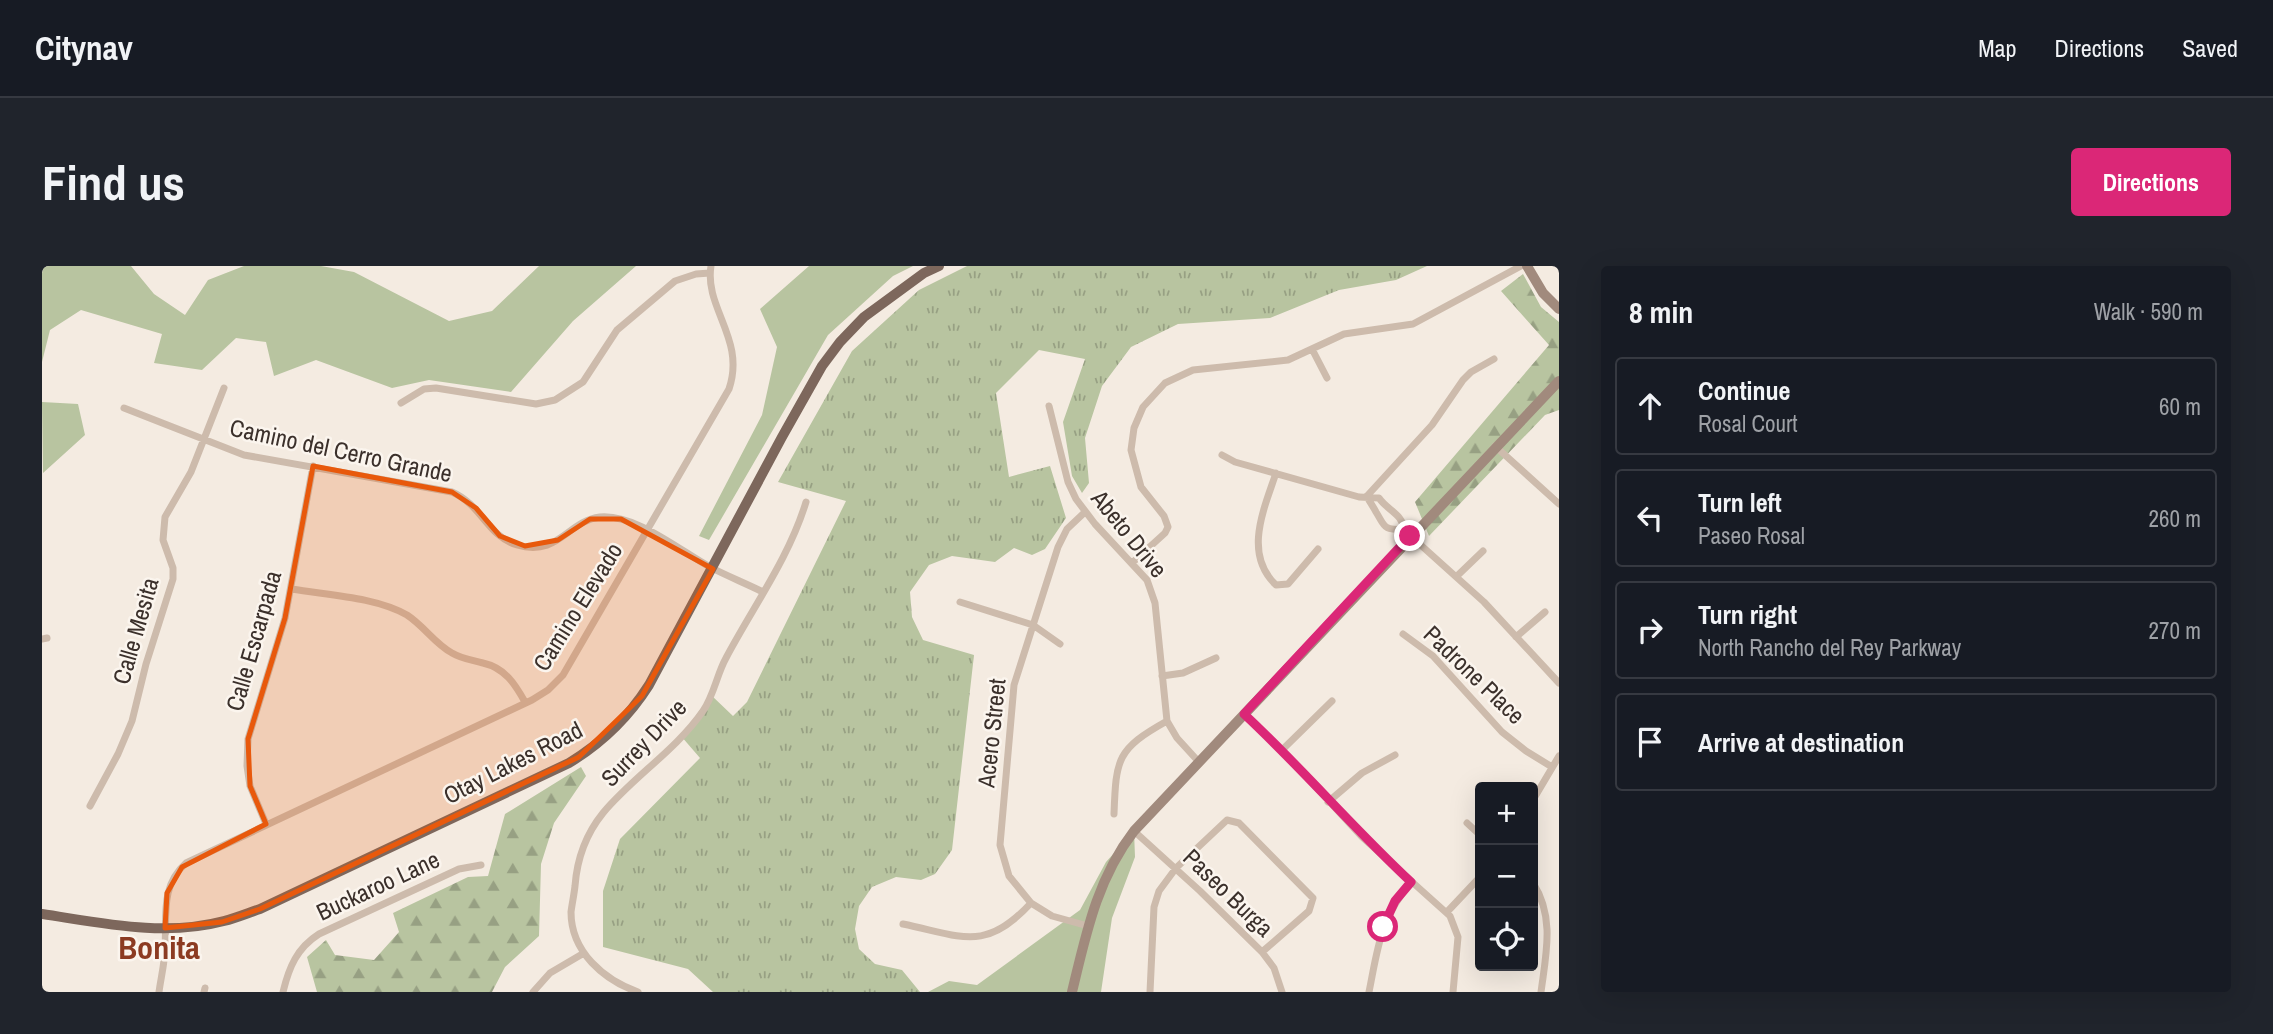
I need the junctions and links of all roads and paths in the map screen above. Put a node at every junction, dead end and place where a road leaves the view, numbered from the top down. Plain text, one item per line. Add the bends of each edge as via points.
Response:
1 (939, 266) edge
2 (1521, 266) edge
3 (1527, 266) edge
4 (711, 270) edge
5 (1559, 309) edge
6 (1312, 349) junction
7 (1494, 359) dead end
8 (1327, 378) dead end
9 (1559, 381) edge
10 (224, 388) dead end
11 (401, 403) dead end
12 (1049, 406) dead end
13 (124, 408) dead end
14 (205, 439) junction
15 (1495, 446) junction
16 (1222, 455) dead end
17 (313, 466) junction
18 (1276, 474) junction
19 (1367, 496) junction
20 (806, 502) dead end
21 (1559, 504) edge
22 (1385, 506) junction
23 (1085, 512) junction
24 (1378, 514) junction
25 (647, 531) junction
26 (1407, 533) junction
27 (1318, 549) dead end
28 (1483, 551) dead end
29 (1132, 563) junction
30 (713, 569) junction
31 (1457, 576) junction
32 (292, 589) junction
33 (763, 592) junction
34 (960, 602) dead end
35 (1545, 612) dead end
36 (1033, 625) junction
37 (1403, 634) dead end
38 (1516, 638) junction
39 (1060, 644) dead end
40 (1216, 658) dead end
41 (1163, 676) junction
42 (1559, 683) edge
43 (1332, 701) dead end
44 (525, 702) junction
45 (1244, 714) junction
46 (1167, 721) junction
47 (1282, 750) junction
48 (1395, 755) dead end
49 (1559, 756) edge
50 (1198, 761) junction
51 (1552, 766) junction
52 (1538, 791) edge
53 (1328, 802) junction
54 (90, 806) dead end
55 (1114, 814) dead end
56 (1467, 823) dead end
57 (266, 824) junction
58 (1475, 830) edge
59 (1135, 831) junction
60 (481, 865) dead end
61 (1176, 868) junction
62 (1411, 882) junction
63 (1475, 882) edge
64 (1538, 893) edge
65 (1031, 904) junction
66 (1447, 912) junction
67 (42, 914) edge
68 (903, 924) dead end
69 (1088, 926) junction
70 (165, 928) junction
71 (1262, 952) junction
72 (584, 953) junction
73 (159, 992) edge
74 (283, 992) edge
75 (533, 992) edge
76 (638, 992) edge
77 (1072, 992) edge
78 (1150, 992) edge
79 (1282, 992) edge
80 (1369, 992) edge
81 (1453, 992) edge
82 (1541, 992) edge

1 - 30 main road, Otay Lakes Road via 878,304 822,366
2 - 6 street via 1412,324 1343,334
3 - 5 street
4 - 11 street via 675,281 617,330 588,377 563,396 536,404 436,387
4 - 25 street, Camino Elevado via 712,288 733,354 731,382
6 - 8 street
6 - 29 street via 1280,361 1194,370 1172,378 1149,399 1134,428 1131,450 1140,487 1168,527
7 - 19 street via 1463,380 1432,425
9 - 15 street
10 - 14 street, Calle Mesita
12 - 23 street, Abeto Drive via 1068,482
13 - 14 street, Camino del Cerro Grande
14 - 17 street, Camino del Cerro Grande via 244,454
14 - 54 street, Calle Mesita via 165,517 163,540 173,579 132,721
15 - 21 street
15 - 26 street
16 - 18 street
17 - 25 street, Camino del Cerro Grande via 452,492 471,503 500,536 525,547 552,543 596,518 621,519
17 - 32 street, Calle Escarpada
18 - 19 street
18 - 27 street via 1257,541 1266,573 1276,585 1288,584
19 - 22 street via 1380,498
19 - 24 street
20 - 33 street, Surrey Drive via 790,544
22 - 24 street
22 - 26 street via 1400,517
23 - 29 street, Abeto Drive
23 - 36 street, Acero Street via 1058,547
24 - 26 street via 1383,525
25 - 30 street, Camino del Cerro Grande
25 - 44 street, Camino Elevado via 563,675 548,690
26 - 31 street
26 - 45 street
28 - 31 street
29 - 41 street, Abeto Drive via 1147,580 1155,603
30 - 33 street, Camino del Cerro Grande
30 - 70 main road, Otay Lakes Road via 642,696 616,727 579,757 260,909 222,922
31 - 38 street
32 - 44 street via 397,610 417,621 450,652 501,671
32 - 57 street, Calle Escarpada via 248,739 250,786
33 - 72 street, Surrey Drive via 704,709 602,814 585,842 576,867 571,911
34 - 36 street
35 - 38 street
36 - 39 street
36 - 65 street, Acero Street via 1014,685 1000,836 1006,870
37 - 51 street, Padrone Place via 1433,656 1502,732
38 - 42 street
40 - 41 street via 1183,673
41 - 46 street, Abeto Drive
43 - 47 street
44 - 57 street, Camino Elevado
45 - 47 street
45 - 50 street
46 - 50 street
46 - 55 street via 1139,737 1122,756 1115,774
47 - 53 street
48 - 53 street via 1362,773
49 - 51 street
50 - 59 street
51 - 52 street
53 - 62 street
56 - 58 street
57 - 70 street, Camino Elevado via 181,867 167,893
59 - 61 street, Paseo Burga
59 - 69 street via 1104,878
60 - 74 street, Buckaroo Lane via 459,869 313,938 293,961
61 - 71 street, Paseo Burga
61 - 71 street via 1227,820 1246,829 1313,898 1309,911
61 - 78 street via 1156,902
62 - 66 street
62 - 80 street via 1384,924
63 - 66 street
64 - 82 street via 1548,922
65 - 68 street via 1007,927 981,937
65 - 69 street, Acero Street via 1052,916
66 - 81 street via 1458,937
67 - 70 main road, Otay Lakes Road
69 - 77 street
70 - 73 street, Camino Elevado
71 - 79 street, Paseo Burga via 1274,968
72 - 75 street via 550,973
72 - 76 street, Surrey Drive via 607,978

